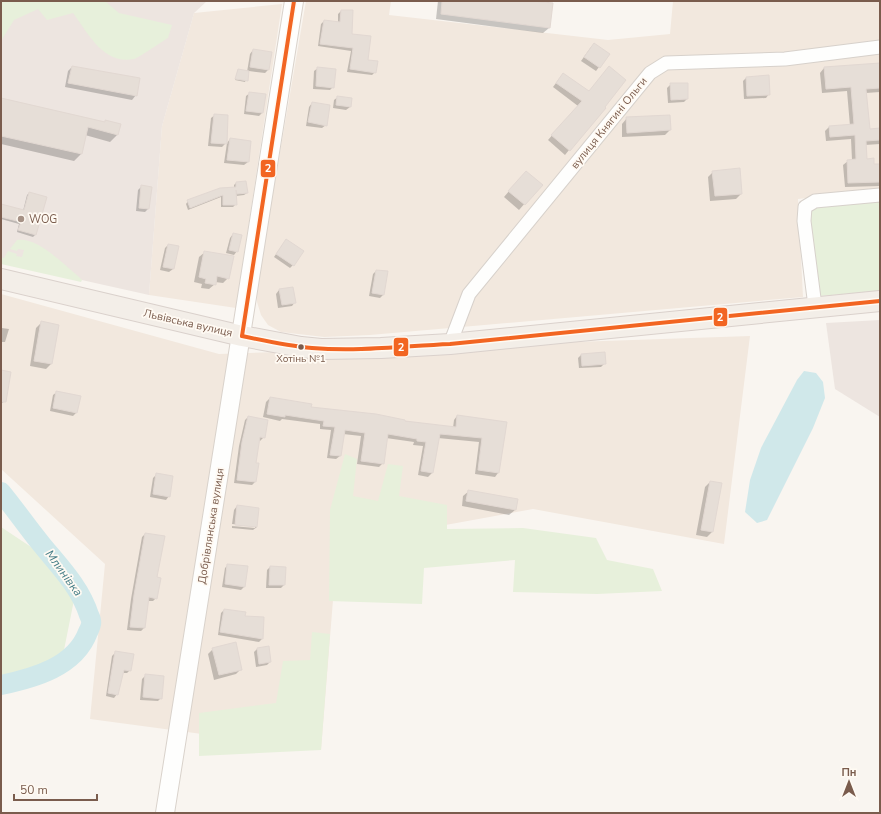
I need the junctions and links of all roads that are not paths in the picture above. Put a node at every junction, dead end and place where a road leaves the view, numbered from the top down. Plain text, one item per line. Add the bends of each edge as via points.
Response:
1 (294, 1) edge
2 (880, 47) edge
3 (880, 194) edge
4 (1, 279) edge
5 (880, 301) edge
6 (815, 306) junction
7 (242, 336) junction
8 (450, 344) junction
9 (165, 813) edge

1 - 7 street, Добрівлянська вулиця
2 - 8 street, вулиця Княгині Ольги via 785,59 666,63 650,73 469,294
3 - 6 street via 815,201 805,207 804,221
4 - 7 main road, Львівська вулиця
5 - 6 main road, Львівська вулиця
6 - 8 main road, Львівська вулиця
7 - 8 main road, Львівська вулиця via 321,349
7 - 9 street, Добрівлянська вулиця

